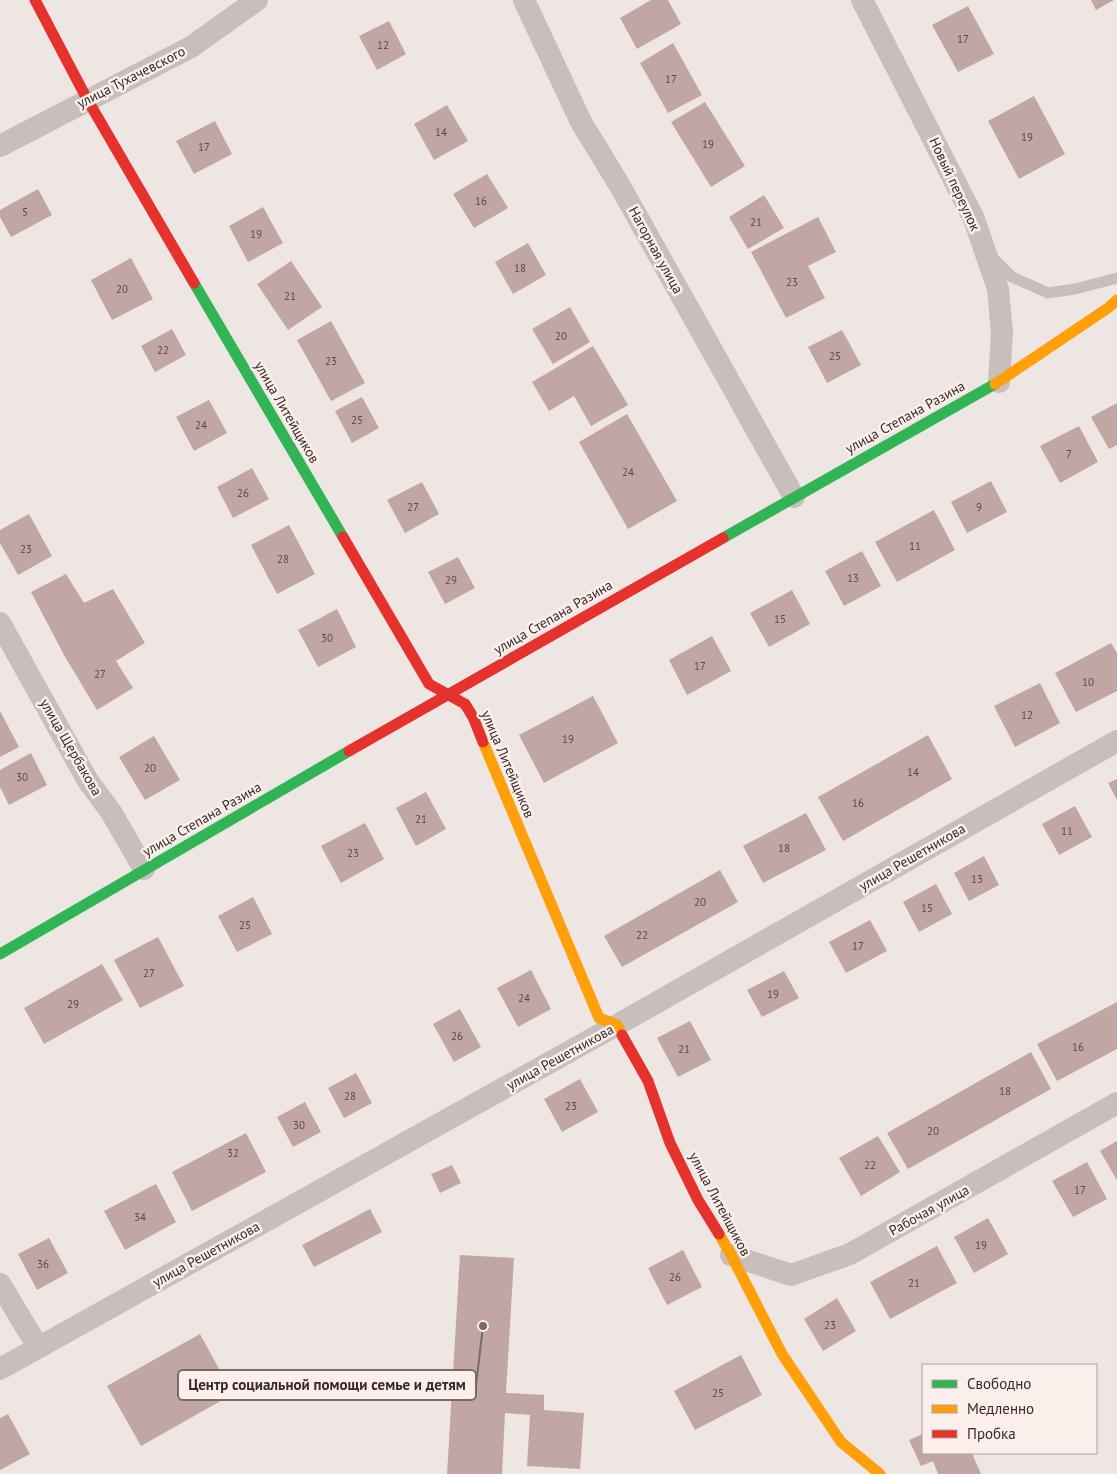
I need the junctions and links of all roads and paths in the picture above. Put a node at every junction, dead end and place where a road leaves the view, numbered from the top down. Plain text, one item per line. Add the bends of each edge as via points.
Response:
1 (35, 0) edge
2 (257, 0) edge
3 (524, 0) edge
4 (862, 0) edge
5 (88, 99) junction
6 (0, 146) edge
7 (983, 247) junction
8 (1117, 278) edge
9 (1117, 300) edge
10 (999, 382) junction
11 (794, 497) junction
12 (0, 623) edge
13 (446, 695) junction
14 (1117, 741) edge
15 (144, 869) junction
16 (0, 954) edge
17 (617, 1025) junction
18 (1117, 1103) edge
19 (731, 1255) junction
20 (0, 1284) edge
21 (38, 1347) junction
22 (0, 1369) edge
23 (880, 1474) edge

1 - 5 street, улица Литейщиков
2 - 5 street, улица Тухачевского via 191,46
3 - 11 street, Нагорная улица via 581,122
4 - 7 street, Новый переулок via 974,219
5 - 6 street, улица Тухачевского
5 - 13 street, улица Литейщиков via 429,684
7 - 8 lane via 1012,278 1048,293
7 - 10 street, Новый переулок via 998,289 1002,333
9 - 10 street, улица Степана Разина
10 - 11 street, улица Степана Разина
11 - 13 street, улица Степана Разина
12 - 15 street, улица Щербакова via 88,781 111,812
13 - 15 street, улица Степана Разина
13 - 17 street, улица Литейщиков via 465,704 473,717 599,1018
14 - 17 street, улица Решетникова
15 - 16 street, улица Степана Разина
17 - 19 street, улица Литейщиков via 648,1082 670,1143 698,1200
17 - 21 street, улица Решетникова
18 - 19 street, Рабочая улица via 850,1254 791,1275
19 - 23 street, улица Литейщиков via 782,1354 840,1442
20 - 21 street
21 - 22 street, улица Решетникова

